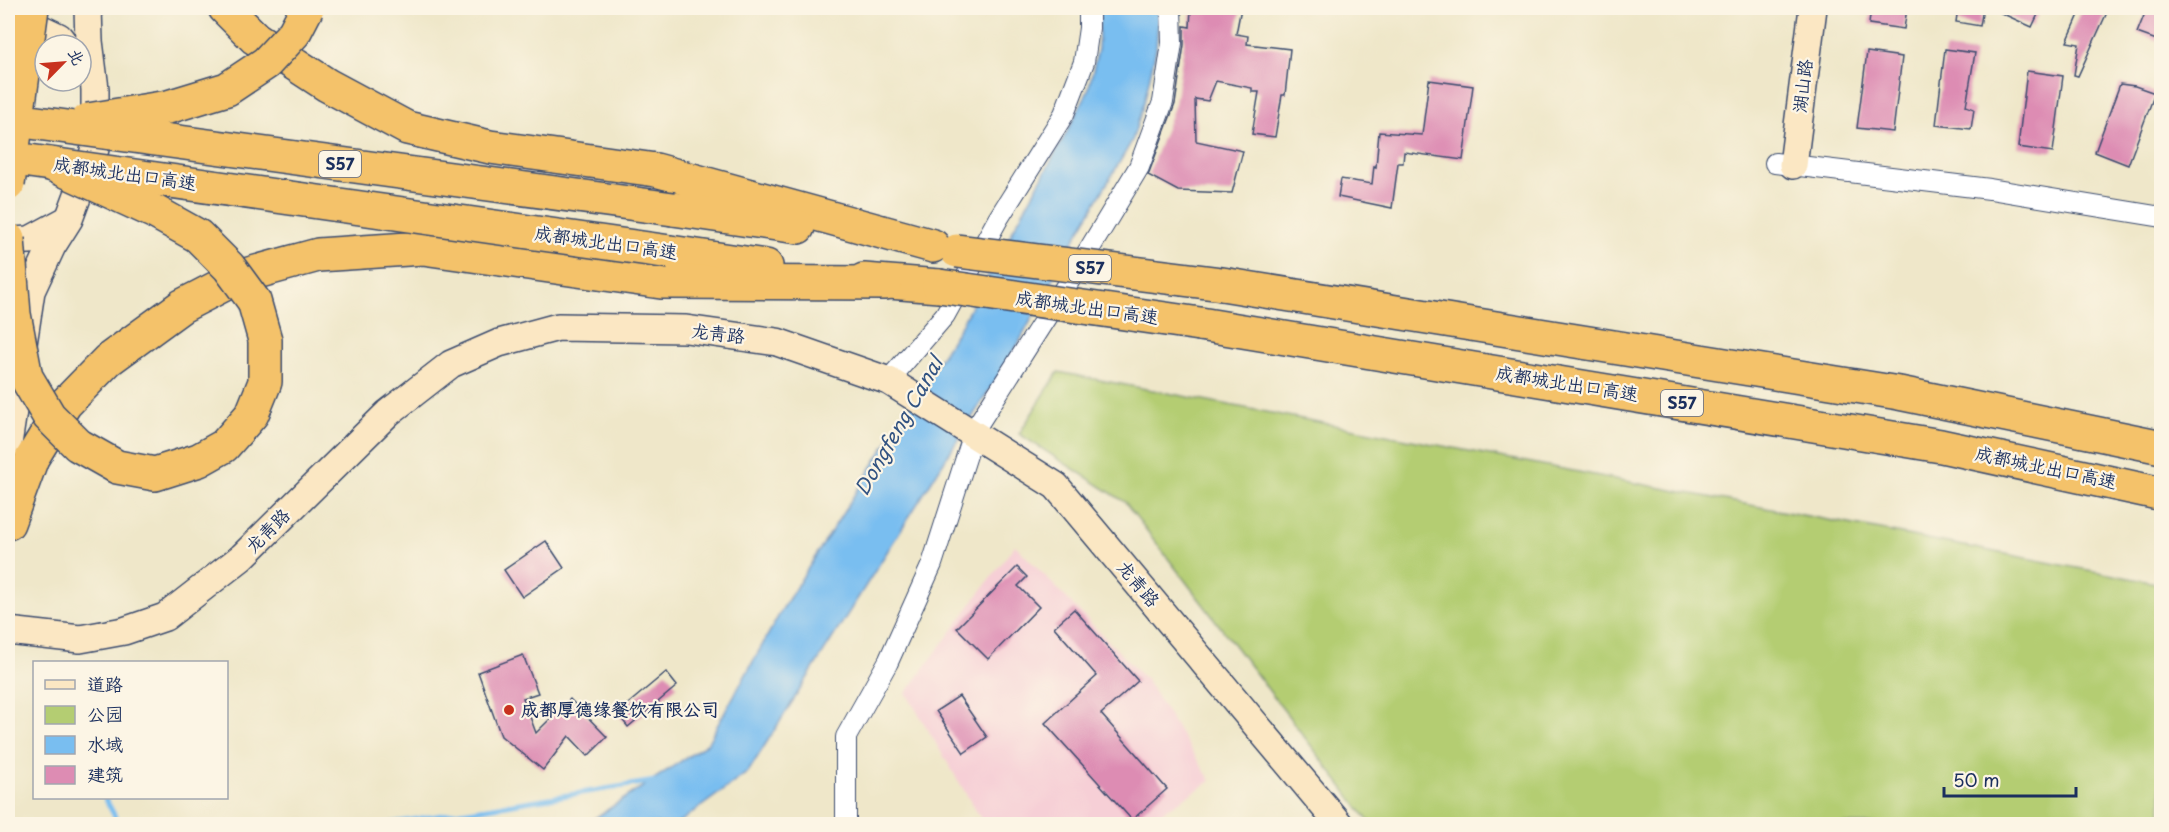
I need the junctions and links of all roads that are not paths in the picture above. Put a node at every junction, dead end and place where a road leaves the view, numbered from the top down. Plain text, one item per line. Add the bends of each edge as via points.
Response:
1 (32, 8) edge
2 (46, 8) edge
3 (88, 8) edge
4 (225, 8) edge
5 (307, 8) edge
6 (1089, 8) edge
7 (1171, 8) edge
8 (1795, 8) edge
9 (1813, 8) edge
10 (8, 13) edge
11 (50, 33) edge
12 (27, 43) junction
13 (93, 85) edge
14 (95, 88) junction
15 (56, 125) junction
16 (9, 140) edge
17 (51, 164) junction
18 (1784, 164) junction
19 (8, 184) edge
20 (2162, 217) edge
21 (69, 219) junction
22 (8, 240) edge
23 (945, 249) junction
24 (885, 283) junction
25 (889, 381) junction
26 (973, 432) junction
27 (8, 444) edge
28 (2162, 447) edge
29 (2162, 494) edge
30 (8, 523) edge
31 (8, 631) edge
32 (846, 825) edge
33 (1339, 825) edge

1 - 12 highway, bridge
2 - 12 highway
3 - 14 street
4 - 23 highway via 255,38 327,86 406,128 490,147 656,170
5 - 15 highway, bridge via 294,33 266,63 227,89 168,106
6 - 25 street via 1084,62 1064,114 998,219 945,315
7 - 26 street via 1172,43 1163,102 1139,166
8 - 18 street, 湖山路
9 - 18 street, 湖山路
10 - 11 street
12 - 16 highway, bridge
13 - 14 street
14 - 21 street via 95,149
15 - 16 highway, S57, bridge
15 - 23 highway, S57, bridge
16 - 17 highway, 成都城北出口高速 / S57, bridge
16 - 19 highway, bridge
17 - 22 highway, bridge via 198,236 229,267 254,302 265,340 265,382 252,414 224,446 199,460 155,474 117,467 78,445 49,416 26,377 14,314
17 - 24 highway, 成都城北出口高速 / S57, bridge
18 - 20 street via 1990,189
21 - 22 street via 30,240
21 - 27 street via 31,291
23 - 28 highway, S57, bridge via 1222,284 1899,393
24 - 29 highway, 成都城北出口高速 / S57, bridge via 939,286 1200,324 1941,446
24 - 30 highway via 661,282 423,248 318,255 238,277 182,306 108,360 66,404 32,458
25 - 26 street, 龙青路
25 - 31 street, 龙青路 via 777,342 687,329 558,327 499,343 451,364 388,413 242,557 165,616 124,631 80,639
26 - 32 street via 932,564 888,662 846,737
26 - 33 street, 龙青路 via 1056,486

